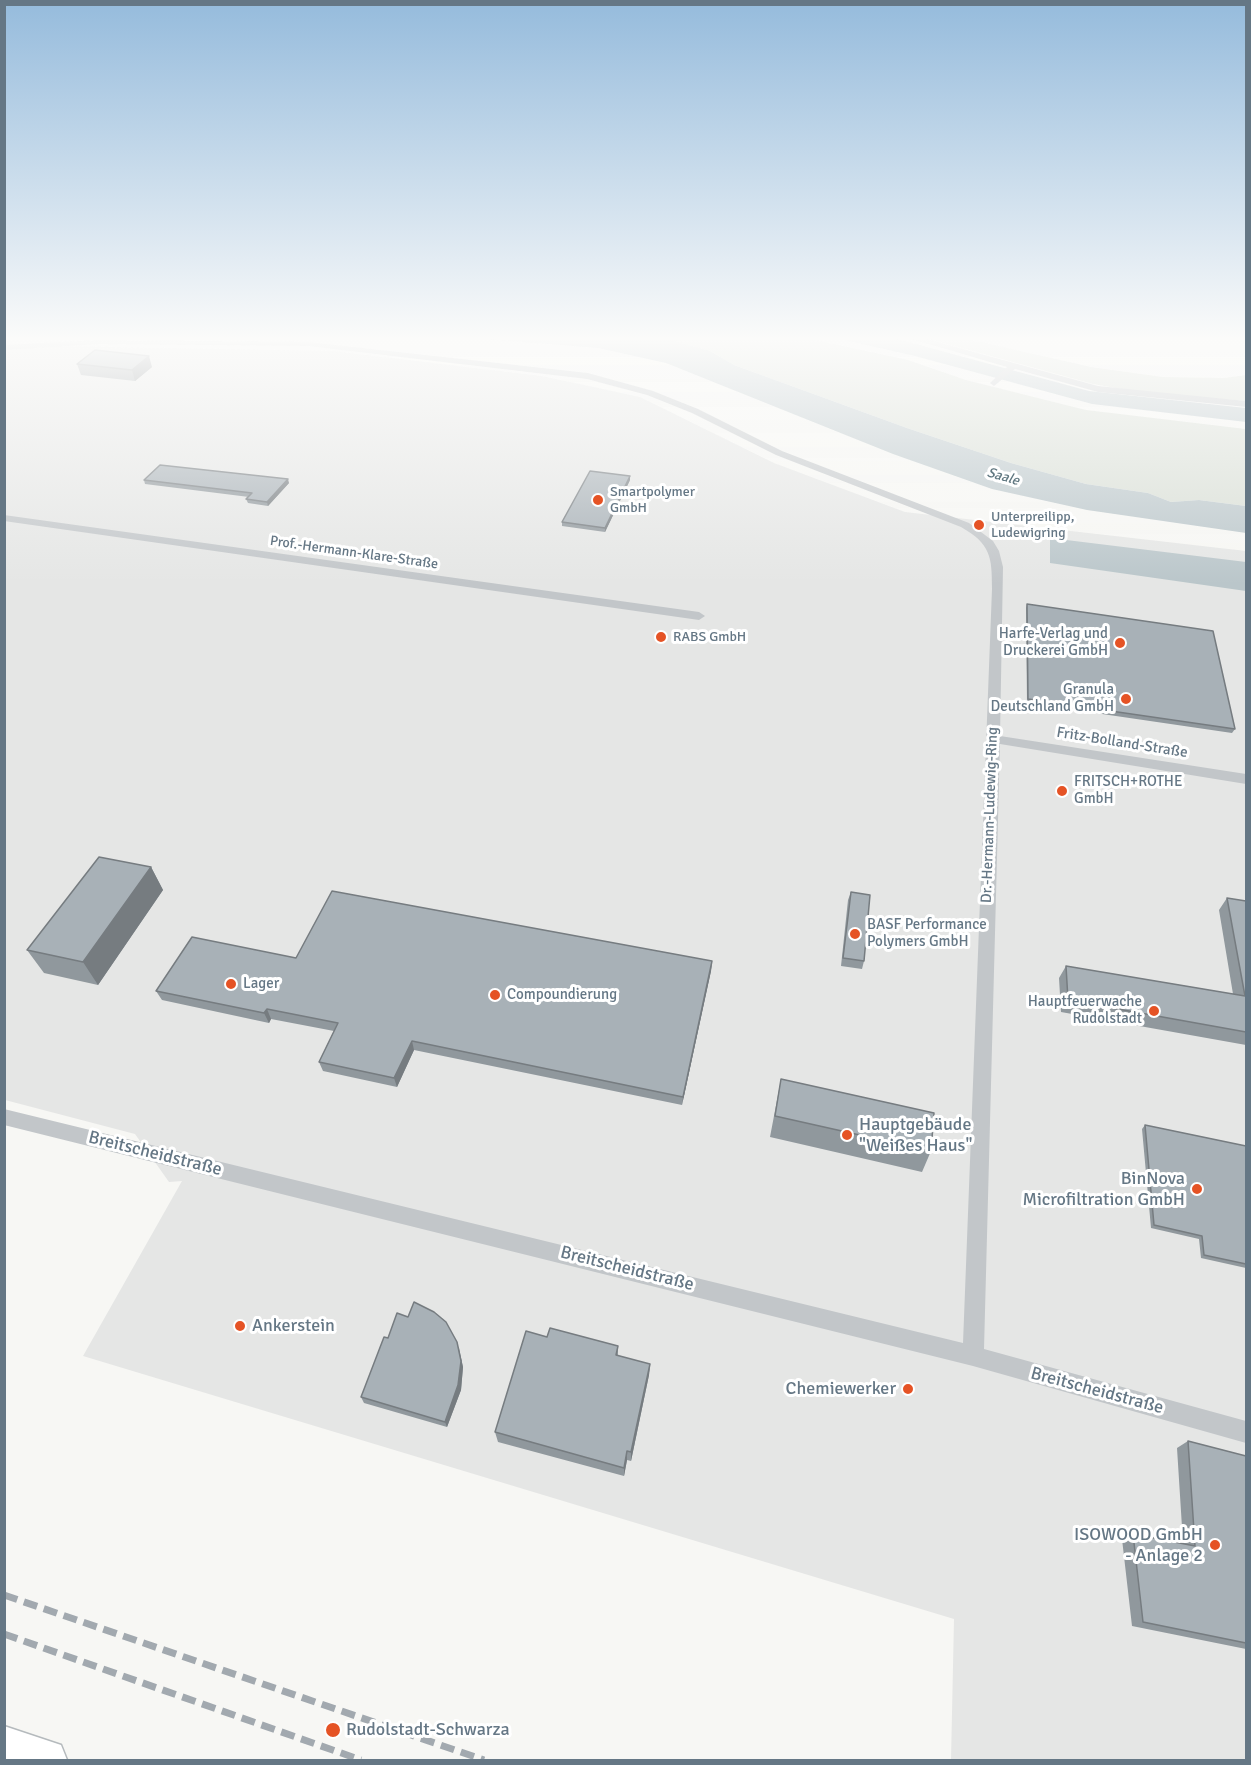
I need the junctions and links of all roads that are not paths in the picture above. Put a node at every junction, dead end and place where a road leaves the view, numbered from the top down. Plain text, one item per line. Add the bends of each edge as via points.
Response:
1 (709, 419) edge
2 (4, 518) edge
3 (699, 616) dead end
4 (993, 739) junction
5 (1246, 779) edge
6 (4, 1117) edge
7 (973, 1356) junction
8 (1246, 1432) edge
9 (4, 1746) edge
10 (46, 1761) edge

1 - 4 street, Dr.-Hermann-Ludewig-Ring via 779,453 965,525 988,539 997,561
2 - 3 street, Prof.-Hermann-Klare-Straße
4 - 5 street, Fritz-Bolland-Straße
4 - 7 street, Dr.-Hermann-Ludewig-Ring
6 - 7 street, Breitscheidstraße
7 - 8 street, Breitscheidstraße
9 - 10 main road

